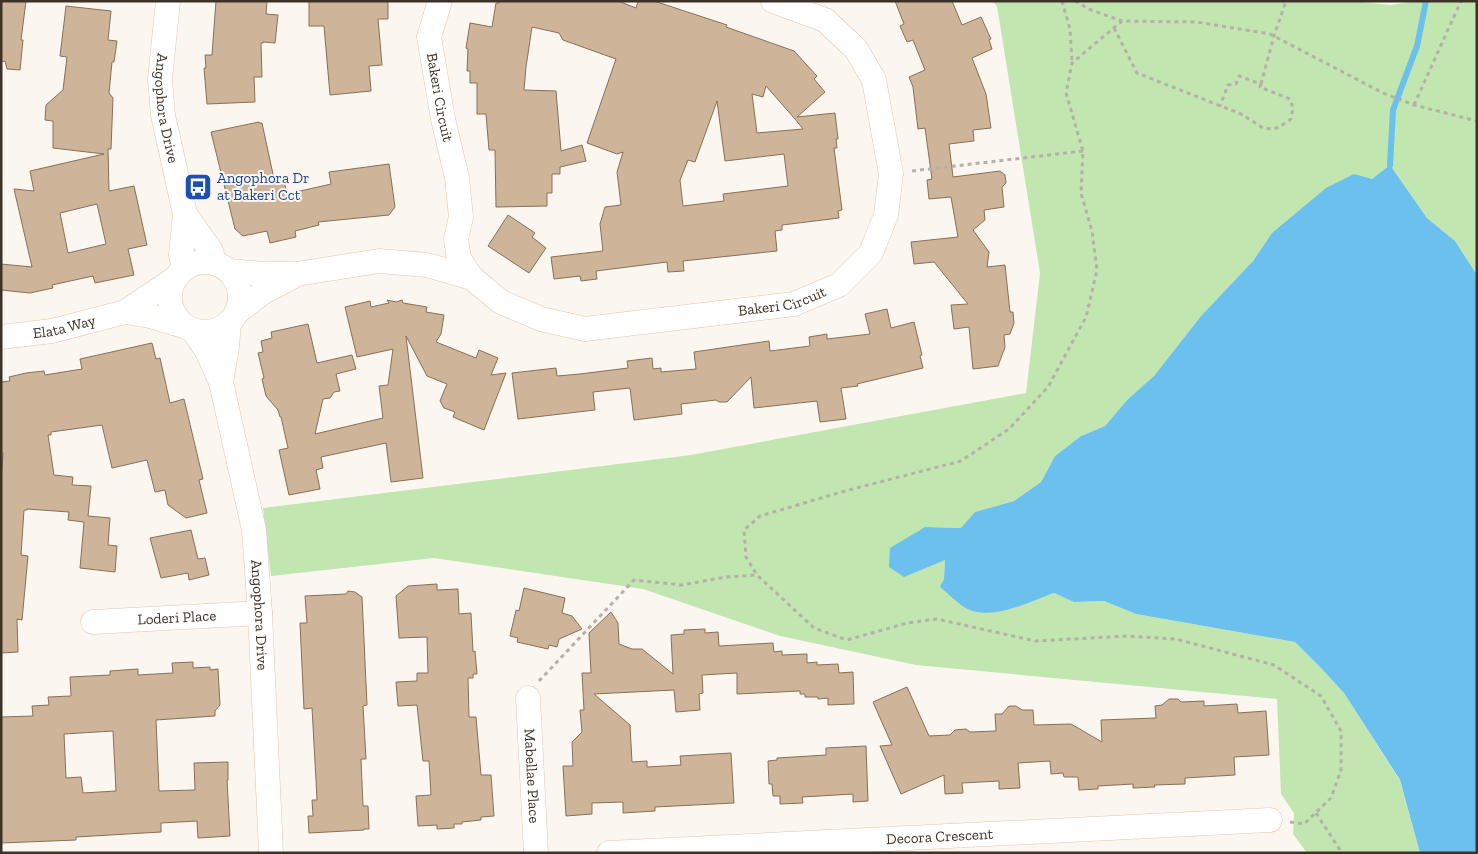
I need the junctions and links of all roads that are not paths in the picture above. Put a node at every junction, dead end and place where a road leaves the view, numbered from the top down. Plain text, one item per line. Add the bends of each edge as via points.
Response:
1 (168, 1) edge
2 (440, 1) edge
3 (773, 1) edge
4 (185, 214) junction
5 (222, 267) junction
6 (180, 273) junction
7 (297, 274) junction
8 (472, 278) junction
9 (125, 312) junction
10 (233, 318) junction
11 (190, 328) junction
12 (1, 337) edge
13 (221, 382) junction
14 (260, 613) junction
15 (93, 622) dead end
16 (528, 698) road end
17 (1270, 820) road end
18 (271, 853) edge
19 (536, 853) edge
20 (609, 853) edge

1 - 4 street, Angophora Drive via 160,79 162,106
2 - 8 street, Bakeri Circuit via 429,37 457,178 461,217 456,239 459,259
3 - 8 street, Bakeri Circuit via 825,20 856,49 874,80 891,174 886,215 871,254 839,285 794,304 585,329 541,319 502,302
4 - 5 street, Angophora Drive
4 - 6 street, Angophora Drive
5 - 6 street via 194,263
5 - 7 street, Bakeri Circuit via 264,274
5 - 10 street via 237,280 240,290 240,302
6 - 9 street, Elata Way
6 - 11 street via 170,294 172,307 178,319
7 - 8 street, Bakeri Circuit via 378,262 427,264
7 - 10 street, Bakeri Circuit via 262,293
9 - 11 street, Elata Way
9 - 12 street, Elata Way via 52,331
10 - 11 street via 217,330 205,332
10 - 13 street, Angophora Drive
11 - 13 street, Angophora Drive via 207,351
13 - 14 street, Angophora Drive via 254,530
14 - 15 street, Loderi Place
14 - 18 street, Angophora Drive
16 - 19 street, Mabellae Place
17 - 20 street, Decora Crescent

